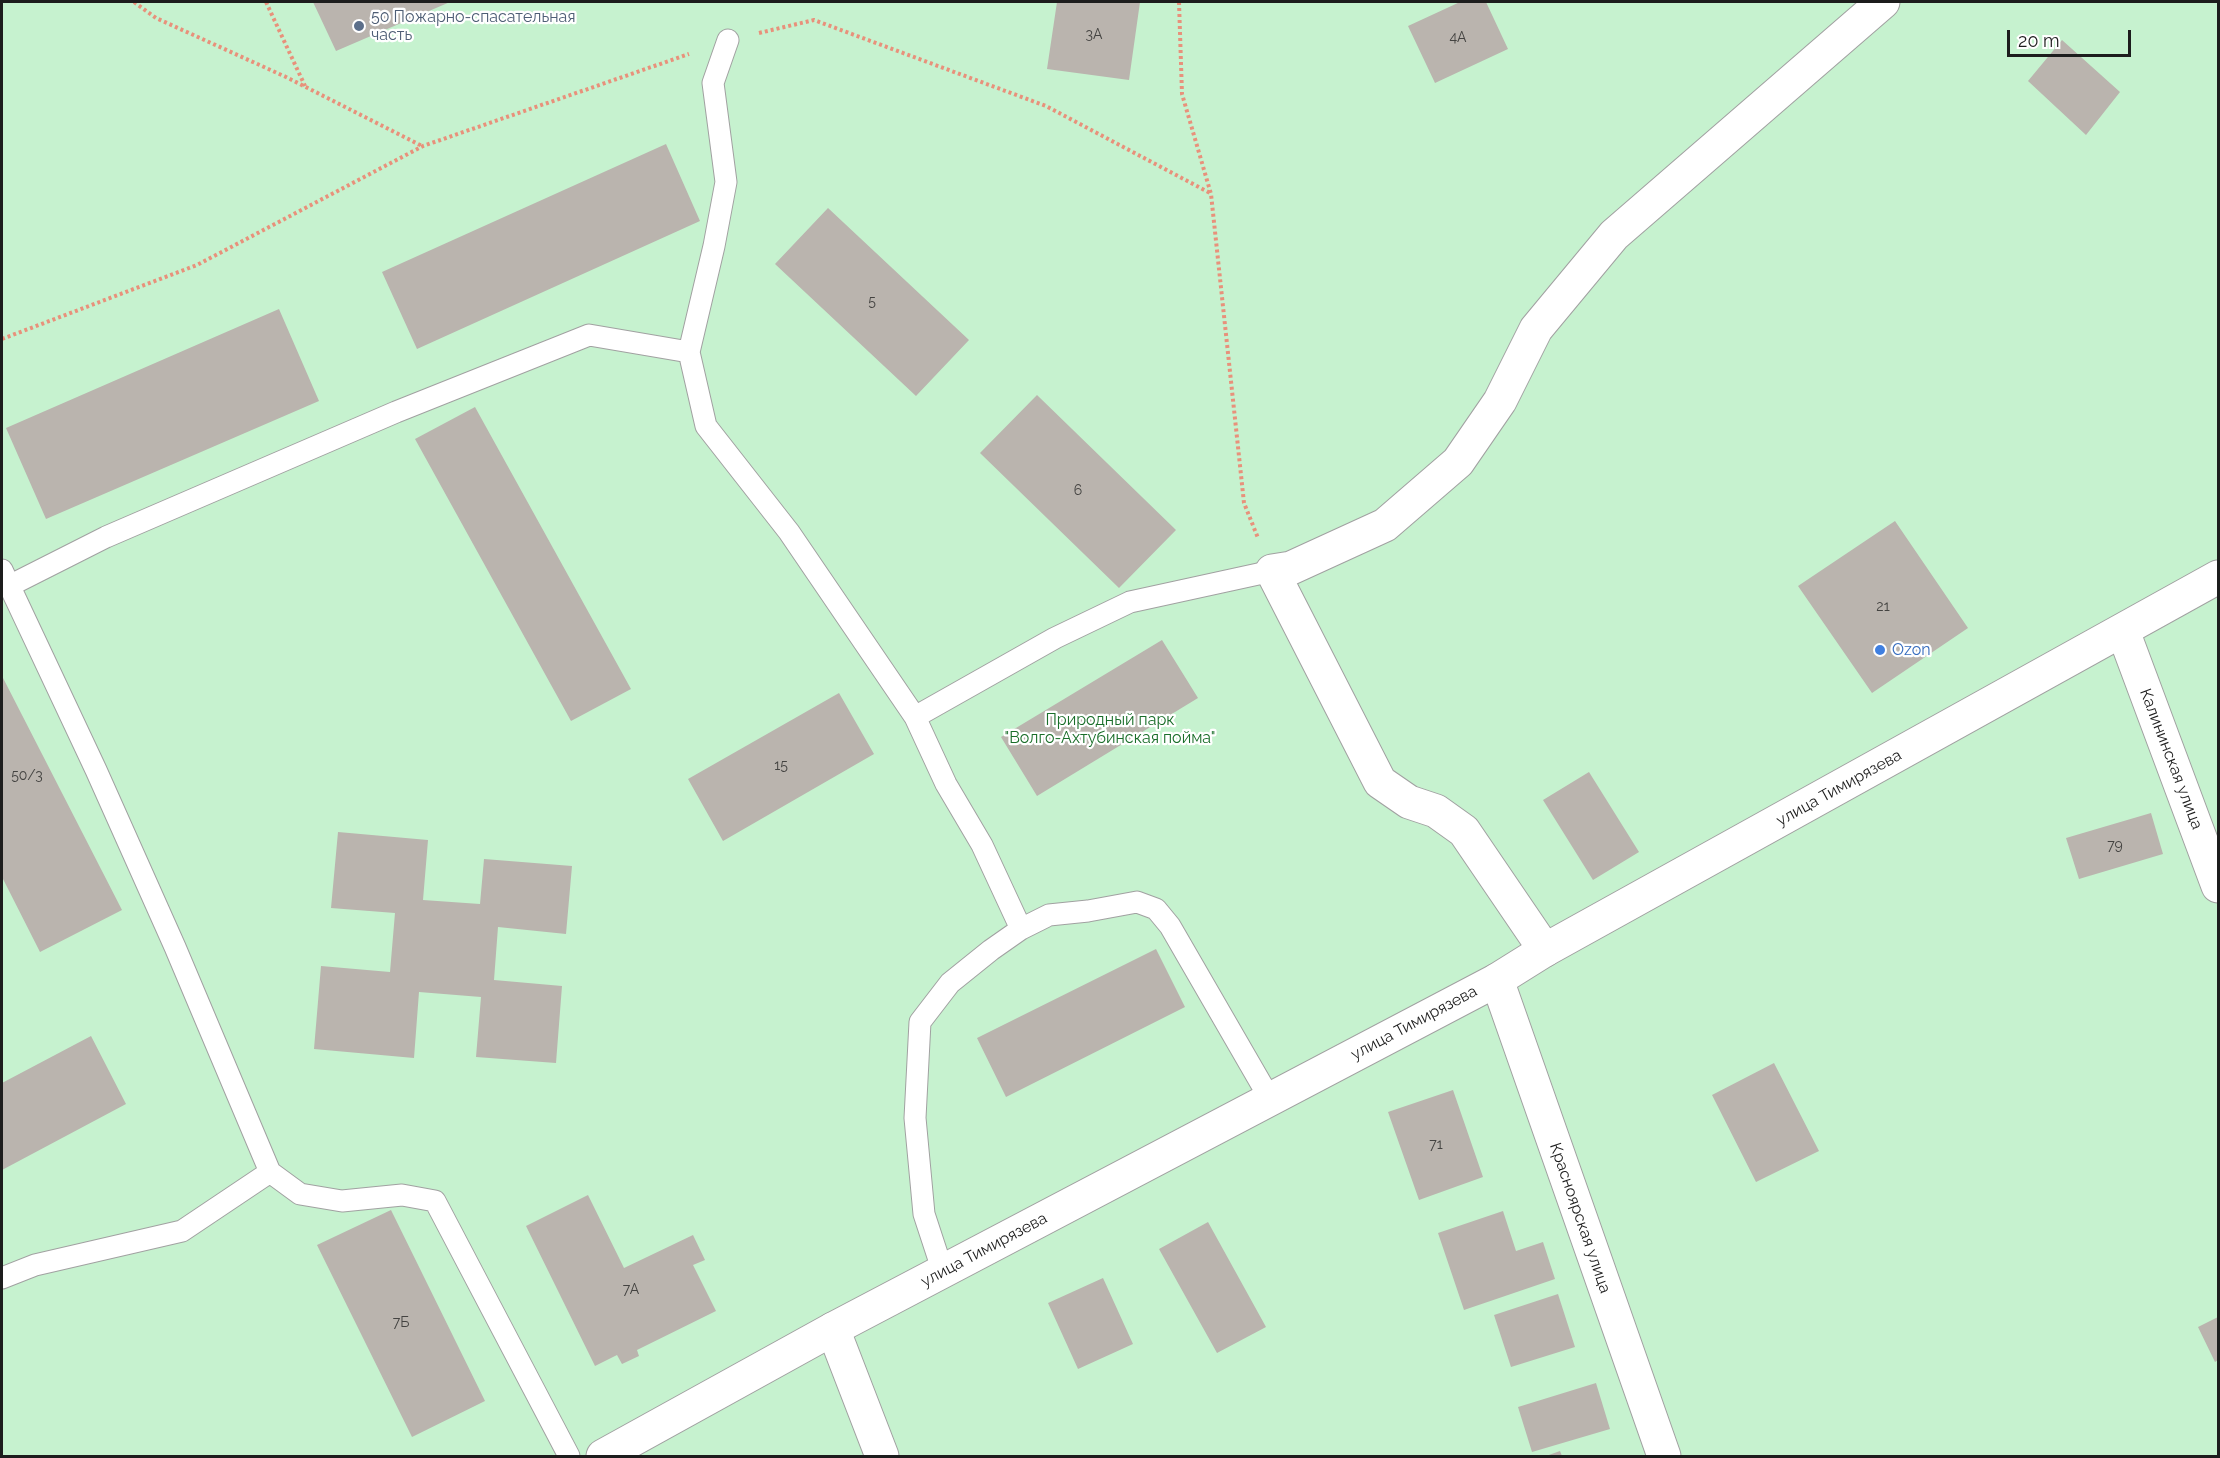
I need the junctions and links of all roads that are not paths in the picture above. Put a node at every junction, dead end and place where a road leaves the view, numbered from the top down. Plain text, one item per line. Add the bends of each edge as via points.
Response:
1 (1883, 2) edge
2 (728, 40) road end
3 (689, 352) junction
4 (1272, 571) junction
5 (2218, 577) edge
6 (5, 578) edge
7 (2123, 631) junction
8 (915, 717) junction
9 (2218, 886) edge
10 (1021, 929) junction
11 (1545, 950) junction
12 (1497, 980) junction
13 (1270, 1099) junction
14 (270, 1172) junction
15 (943, 1272) junction
16 (2, 1278) edge
17 (833, 1329) junction
18 (569, 1456) edge
19 (603, 1456) edge
20 (882, 1456) edge
21 (1664, 1456) edge

1 - 4 street via 1614,235 1536,329 1500,400 1458,462 1385,525 1291,568
2 - 3 lane via 713,83 726,182
3 - 6 lane via 589,335 396,412
3 - 8 lane via 706,426 789,532
4 - 8 lane via 1130,602 1055,638
4 - 11 street via 1380,782 1409,802 1436,811 1464,831
5 - 7 street, улица Тимирязева
6 - 14 lane via 110,801
7 - 9 street, Калининская улица
7 - 11 street, улица Тимирязева
8 - 10 lane
10 - 13 lane via 1049,915 1137,902 1156,909 1170,926
10 - 15 lane via 950,983 920,1022 915,1118 924,1214
11 - 12 street, улица Тимирязева
12 - 13 street, улица Тимирязева
12 - 21 street, Красноярская улица
13 - 15 street, улица Тимирязева
14 - 16 lane via 182,1231 35,1265
14 - 18 lane via 300,1194 342,1202 402,1195 435,1202
15 - 17 street, улица Тимирязева
17 - 19 street, улица Тимирязева
17 - 20 street

